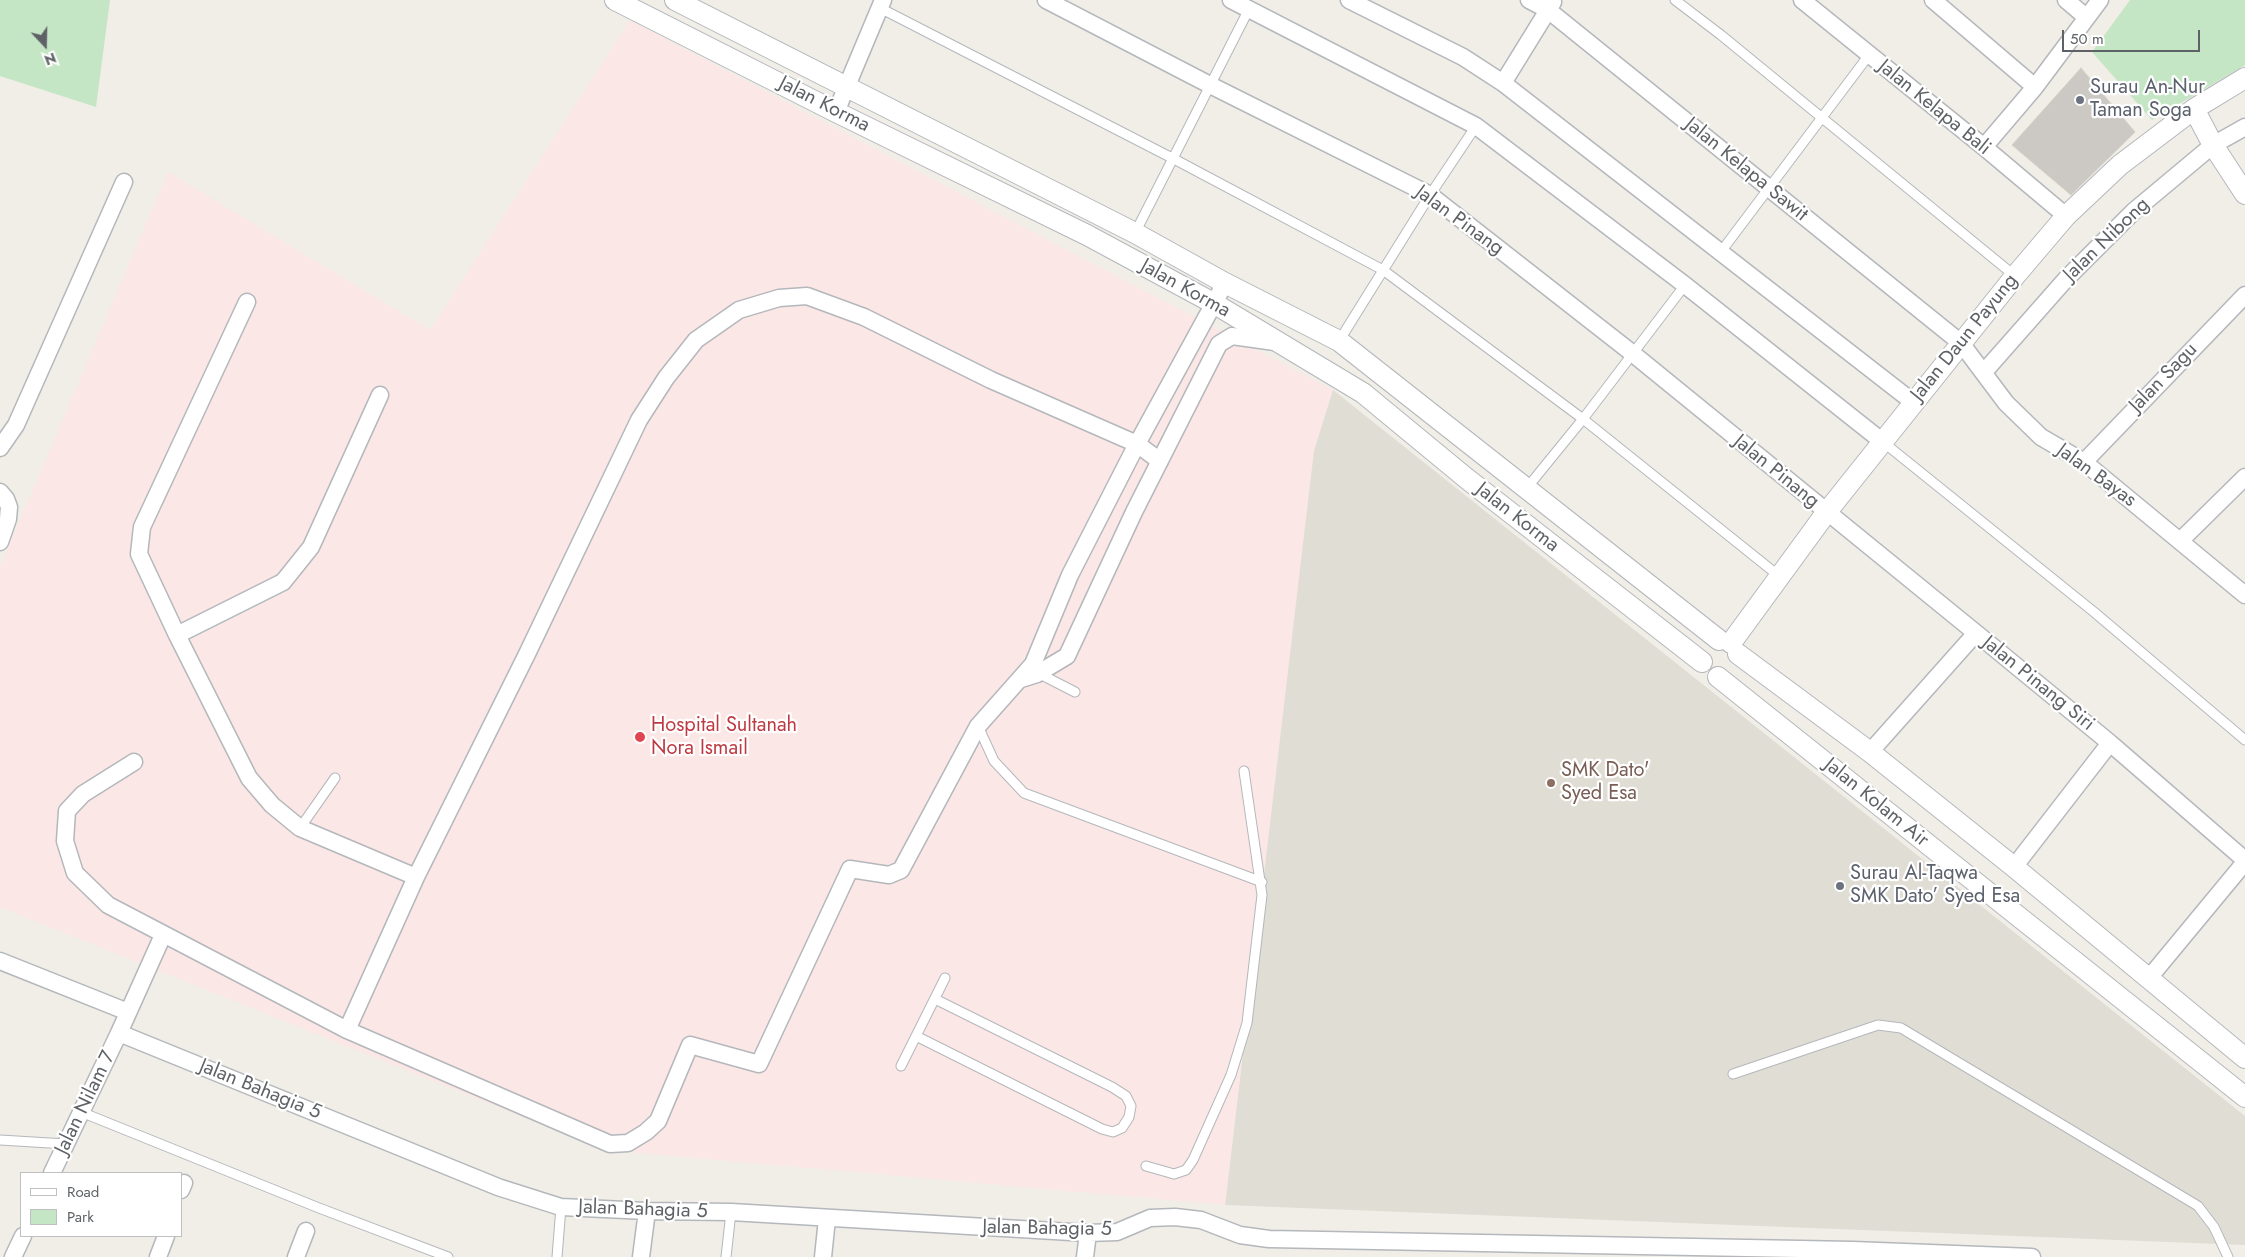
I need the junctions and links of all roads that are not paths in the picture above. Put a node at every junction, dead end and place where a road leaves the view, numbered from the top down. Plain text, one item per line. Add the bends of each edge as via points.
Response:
1 (615, 0) edge
2 (675, 0) edge
3 (1046, 0) edge
4 (1231, 0) edge
5 (1349, 0) edge
6 (1529, 0) edge
7 (1675, 0) edge
8 (1802, 0) edge
9 (1932, 0) edge
10 (2066, 0) edge
11 (2100, 0) edge
12 (881, 4) edge
13 (1551, 5) edge
14 (1820, 5) edge
15 (1249, 9) junction
16 (2086, 17) junction
17 (1869, 55) junction
18 (2245, 78) edge
19 (1504, 83) junction
20 (1210, 85) junction
21 (2035, 87) junction
22 (846, 88) junction
23 (2194, 109) junction
24 (836, 112) junction
25 (1823, 119) junction
26 (1476, 126) junction
27 (2245, 127) edge
28 (2213, 145) junction
29 (1984, 147) junction
30 (1174, 159) junction
31 (124, 182) dead end
32 (1768, 188) junction
33 (2245, 194) edge
34 (1430, 195) junction
35 (2066, 216) junction
36 (1135, 233) junction
37 (1720, 253) junction
38 (1383, 270) junction
39 (2015, 276) junction
40 (1225, 283) junction
41 (1685, 285) junction
42 (2245, 295) edge
43 (247, 302) dead end
44 (1215, 304) junction
45 (1339, 341) junction
46 (1275, 342) junction
47 (1961, 343) junction
48 (1632, 353) junction
49 (1984, 372) junction
50 (380, 395) dead end
51 (1913, 402) junction
52 (1583, 419) junction
53 (1883, 442) junction
54 (1138, 444) junction
55 (0, 448) edge
56 (1160, 461) junction
57 (2084, 462) junction
58 (2245, 477) edge
59 (1116, 487) junction
60 (1526, 489) junction
61 (0, 492) edge
62 (1140, 501) junction
63 (1826, 513) junction
64 (2180, 541) junction
65 (0, 542) edge
66 (1779, 576) junction
67 (2245, 595) edge
68 (1976, 633) junction
69 (177, 635) junction
70 (1729, 646) junction
71 (1702, 662) junction
72 (1035, 669) junction
73 (1718, 677) junction
74 (1075, 692) dead end
75 (978, 726) junction
76 (2245, 740) edge
77 (2110, 743) junction
78 (1870, 752) junction
79 (134, 762) dead end
80 (1244, 771) dead end
81 (335, 778) dead end
82 (300, 828) junction
83 (2245, 861) edge
84 (2014, 867) junction
85 (416, 877) junction
86 (1262, 882) junction
87 (163, 936) junction
88 (0, 961) edge
89 (945, 978) dead end
90 (2149, 978) junction
91 (935, 998) junction
92 (128, 1012) junction
93 (347, 1030) junction
94 (120, 1033) junction
95 (916, 1036) junction
96 (2245, 1058) edge
97 (901, 1066) dead end
98 (1733, 1074) dead end
99 (2245, 1097) edge
100 (81, 1112) junction
101 (0, 1140) edge
102 (66, 1144) junction
103 (1146, 1166) dead end
104 (52, 1172) edge
105 (561, 1207) junction
106 (647, 1211) junction
107 (732, 1212) junction
108 (827, 1219) junction
109 (306, 1231) dead end
110 (1088, 1233) junction
111 (23, 1237) edge
112 (166, 1237) edge
113 (1573, 1251) edge
114 (13, 1257) edge
115 (158, 1257) edge
116 (296, 1257) edge
117 (448, 1257) edge
118 (557, 1257) edge
119 (641, 1257) edge
120 (726, 1257) edge
121 (823, 1257) edge
122 (1085, 1257) edge
123 (2032, 1257) edge
124 (2228, 1257) edge

1 - 24 street, Jalan Korma
2 - 22 street, Jalan Korma
3 - 20 street, Jalan Pinang
4 - 15 street
5 - 19 street via 1463,58
6 - 13 street, Jalan Kelapa Sawit
7 - 25 lane
8 - 14 street, Jalan Kelapa Bali
9 - 21 street
10 - 16 street
11 - 16 street
12 - 22 street
12 - 30 lane
13 - 19 street
13 - 32 street, Jalan Kelapa Sawit
14 - 17 street, Jalan Kelapa Bali
15 - 20 lane
15 - 26 street
16 - 21 street
17 - 25 lane
17 - 29 street, Jalan Kelapa Bali
18 - 23 street, Jalan Daun Payung
19 - 37 street
20 - 30 lane
20 - 34 street, Jalan Pinang
21 - 29 street
22 - 24 street
22 - 36 street, Jalan Korma
23 - 28 street
23 - 35 street, Jalan Daun Payung via 2120,165
24 - 44 street, Jalan Korma via 1087,235
25 - 32 lane
25 - 39 lane
26 - 34 lane
26 - 41 street
27 - 28 street, Jalan Nibong
28 - 33 street
28 - 49 street, Jalan Nibong via 2134,211 2072,272
29 - 35 street, Jalan Kelapa Bali
30 - 36 lane
30 - 38 lane
31 - 55 street via 16,425
32 - 37 lane
32 - 47 street, Jalan Kelapa Sawit
34 - 38 lane
34 - 48 street, Jalan Pinang
35 - 39 street, Jalan Daun Payung
36 - 40 street, Jalan Korma
37 - 51 street
38 - 45 lane
38 - 52 lane
39 - 47 street, Jalan Daun Payung
40 - 44 street
40 - 45 street, Jalan Korma
41 - 48 lane
41 - 53 street
42 - 57 street, Jalan Sagu
43 - 69 street via 142,527 138,554
44 - 46 street, Jalan Korma
44 - 54 street
45 - 60 street, Jalan Korma
46 - 56 street via 1232,336 1219,344
46 - 71 street, Jalan Korma via 1363,393 1466,478
47 - 49 street, Jalan Bayas
47 - 51 street, Jalan Daun Payung
48 - 52 lane
48 - 63 street, Jalan Pinang
49 - 57 street, Jalan Bayas via 2006,403 2041,437
50 - 69 street via 311,547 283,582
51 - 53 street, Jalan Daun Payung
52 - 60 lane
52 - 66 lane
53 - 63 street, Jalan Daun Payung
53 - 76 lane via 2094,612
54 - 56 street
54 - 59 street
54 - 85 street via 991,380 834,304 806,296 779,298 739,310 696,340 639,420
56 - 62 street
57 - 64 street, Jalan Bayas
58 - 64 street
59 - 62 street
59 - 72 street via 1070,575
60 - 70 street, Jalan Korma
61 - 65 street via 9,507
62 - 72 street via 1067,656
63 - 66 street, Jalan Daun Payung
63 - 68 street, Jalan Pinang Siri
64 - 67 street, Jalan Bayas
66 - 70 street, Jalan Daun Payung
68 - 77 street, Jalan Pinang Siri
68 - 78 street
69 - 82 street via 249,778 272,805
70 - 71 street via 1707,646
70 - 73 street via 1739,660 1734,671
70 - 78 street, Jalan Kolam Air
71 - 73 street via 1708,672
72 - 74 lane
72 - 75 street via 1019,679
73 - 99 street, Jalan Kolam Air
75 - 86 lane via 994,761 1024,793
75 - 93 street via 901,870 889,875 850,870 759,1064 690,1045 658,1120 633,1140 610,1144
77 - 83 street, Jalan Pinang Siri
77 - 84 street
78 - 84 street, Jalan Kolam Air
79 - 87 street via 82,794 67,811 65,841 75,873 108,905
80 - 86 lane
81 - 82 lane
82 - 85 street
83 - 90 street, Jalan Pinang Siri
84 - 90 street, Jalan Kolam Air
85 - 93 street
86 - 103 lane via 1247,1023 1231,1075 1186,1170 1174,1174
87 - 92 street, Jalan Nilam 7
87 - 93 street
88 - 92 street
89 - 91 lane
90 - 96 street, Jalan Kolam Air
91 - 95 lane
91 - 95 lane via 1126,1096 1131,1106 1129,1117 1122,1128 1113,1132 1102,1130
92 - 94 street, Jalan Nilam 7
94 - 100 street, Jalan Nilam 7
94 - 105 street, Jalan Bahagia 5 via 498,1187
95 - 97 lane
98 - 124 lane via 1878,1025 1901,1028 2198,1206 2214,1226
100 - 102 street, Jalan Nilam 7
100 - 117 lane
101 - 102 lane
102 - 104 street, Jalan Nilam 7
105 - 106 street, Jalan Bahagia 5
105 - 118 lane
106 - 107 street, Jalan Bahagia 5
106 - 119 street
107 - 108 street, Jalan Bahagia 5
107 - 120 lane
108 - 110 street, Jalan Bahagia 5
108 - 121 street
109 - 116 street
110 - 113 street, Jalan Bahagia 5 via 1117,1232 1150,1218 1175,1217 1201,1220 1240,1235 1269,1239
110 - 122 street
111 - 114 street
112 - 115 street
113 - 123 street, Jalan Bahagia 5 via 1853,1250

